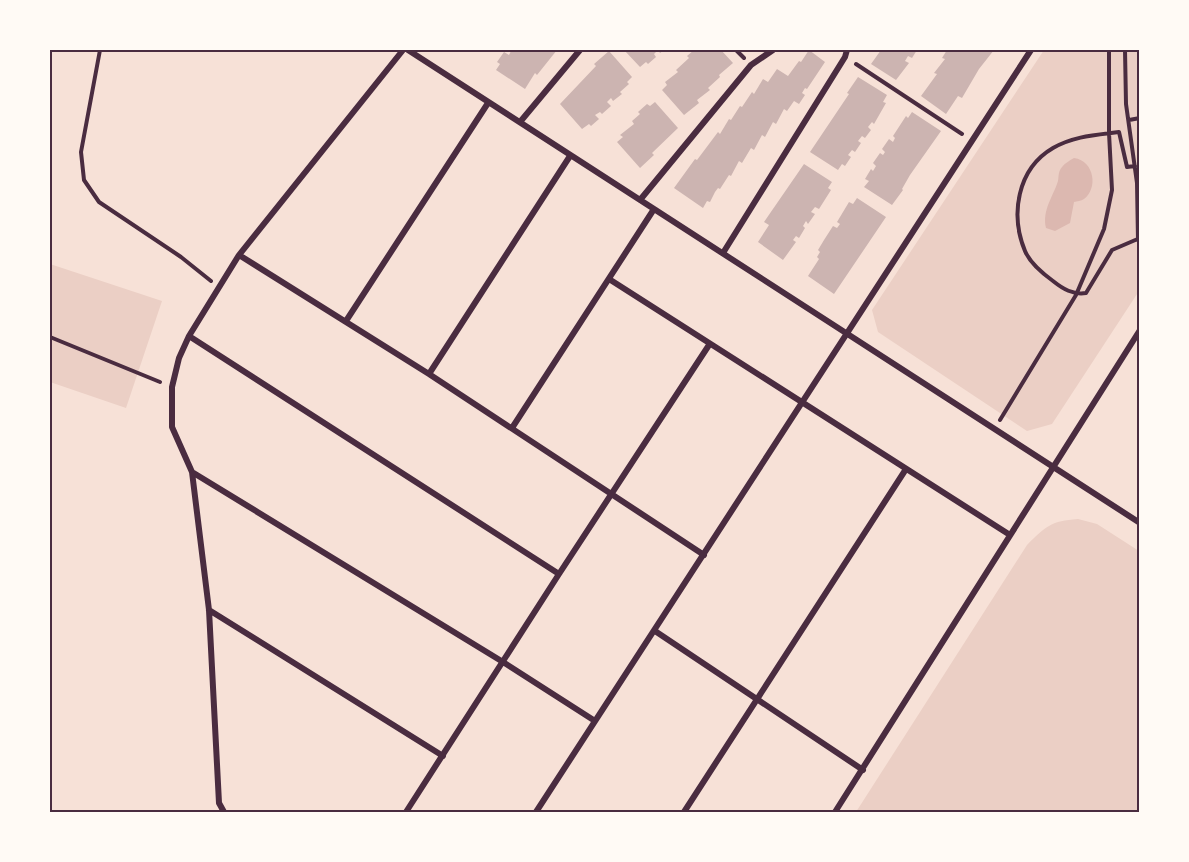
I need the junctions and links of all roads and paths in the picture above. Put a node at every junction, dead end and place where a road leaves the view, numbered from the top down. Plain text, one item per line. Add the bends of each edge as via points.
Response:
1 (100, 50) edge
2 (403, 50) edge
3 (408, 50) edge
4 (580, 50) edge
5 (773, 50) edge
6 (847, 50) edge
7 (1031, 50) edge
8 (1109, 50) edge
9 (1125, 50) edge
10 (845, 57) junction
11 (489, 103) junction
12 (1140, 118) edge
13 (1130, 120) junction
14 (520, 122) junction
15 (1109, 133) junction
16 (972, 141) junction
17 (570, 156) junction
18 (1135, 166) junction
19 (640, 200) junction
20 (654, 209) junction
21 (1139, 240) edge
22 (723, 253) junction
23 (239, 255) junction
24 (609, 279) junction
25 (219, 288) junction
26 (1076, 295) junction
27 (346, 321) junction
28 (1140, 330) edge
29 (846, 334) junction
30 (189, 336) junction
31 (50, 337) edge
32 (710, 345) junction
33 (429, 374) junction
34 (172, 387) junction
35 (802, 403) junction
36 (512, 428) junction
37 (994, 429) junction
38 (1053, 467) junction
39 (906, 469) junction
40 (192, 472) junction
41 (612, 494) junction
42 (1140, 524) edge
43 (1010, 535) junction
44 (704, 555) junction
45 (559, 574) junction
46 (209, 610) junction
47 (655, 631) junction
48 (503, 662) junction
49 (757, 698) junction
50 (595, 722) junction
51 (443, 756) junction
52 (862, 770) junction
53 (224, 813) edge
54 (406, 813) edge
55 (536, 813) edge
56 (684, 813) edge
57 (835, 813) edge

1 - 25 path via 81,152 84,180 99,202 181,257
2 - 23 street
3 - 11 street
4 - 14 street
5 - 19 street via 751,65
6 - 10 street
7 - 16 street
8 - 15 path
9 - 13 path
10 - 16 path
10 - 22 street
11 - 14 street
11 - 27 street
12 - 13 path
13 - 18 path
14 - 17 street
15 - 18 path via 1119,132 1127,167
15 - 26 path via 1112,190 1094,256
15 - 26 path via 1071,139 1050,149 1032,166 1021,185 1017,207 1026,252 1040,272
16 - 29 street
17 - 19 street
17 - 33 street
18 - 21 path
19 - 20 street
20 - 22 street
20 - 24 street
21 - 26 path via 1112,250 1086,293
22 - 29 street
23 - 25 street
23 - 27 street
24 - 32 street
24 - 36 street
25 - 30 street
26 - 37 path
27 - 33 street
28 - 38 street
29 - 35 street
29 - 37 street
30 - 34 street
30 - 45 street
31 - 34 path
32 - 35 street
32 - 41 street
33 - 36 street
34 - 40 street via 172,427
35 - 39 street
35 - 44 street
36 - 41 street
37 - 38 street
38 - 42 street
38 - 43 street
39 - 43 street
39 - 49 street
40 - 46 street
40 - 48 street
41 - 44 street
41 - 45 street
43 - 52 street
44 - 47 street
45 - 48 street
46 - 51 street
46 - 53 street via 219,803
47 - 49 street
47 - 50 street
48 - 50 street
48 - 51 street
49 - 52 street
49 - 56 street
50 - 55 street
51 - 54 street
52 - 57 street

